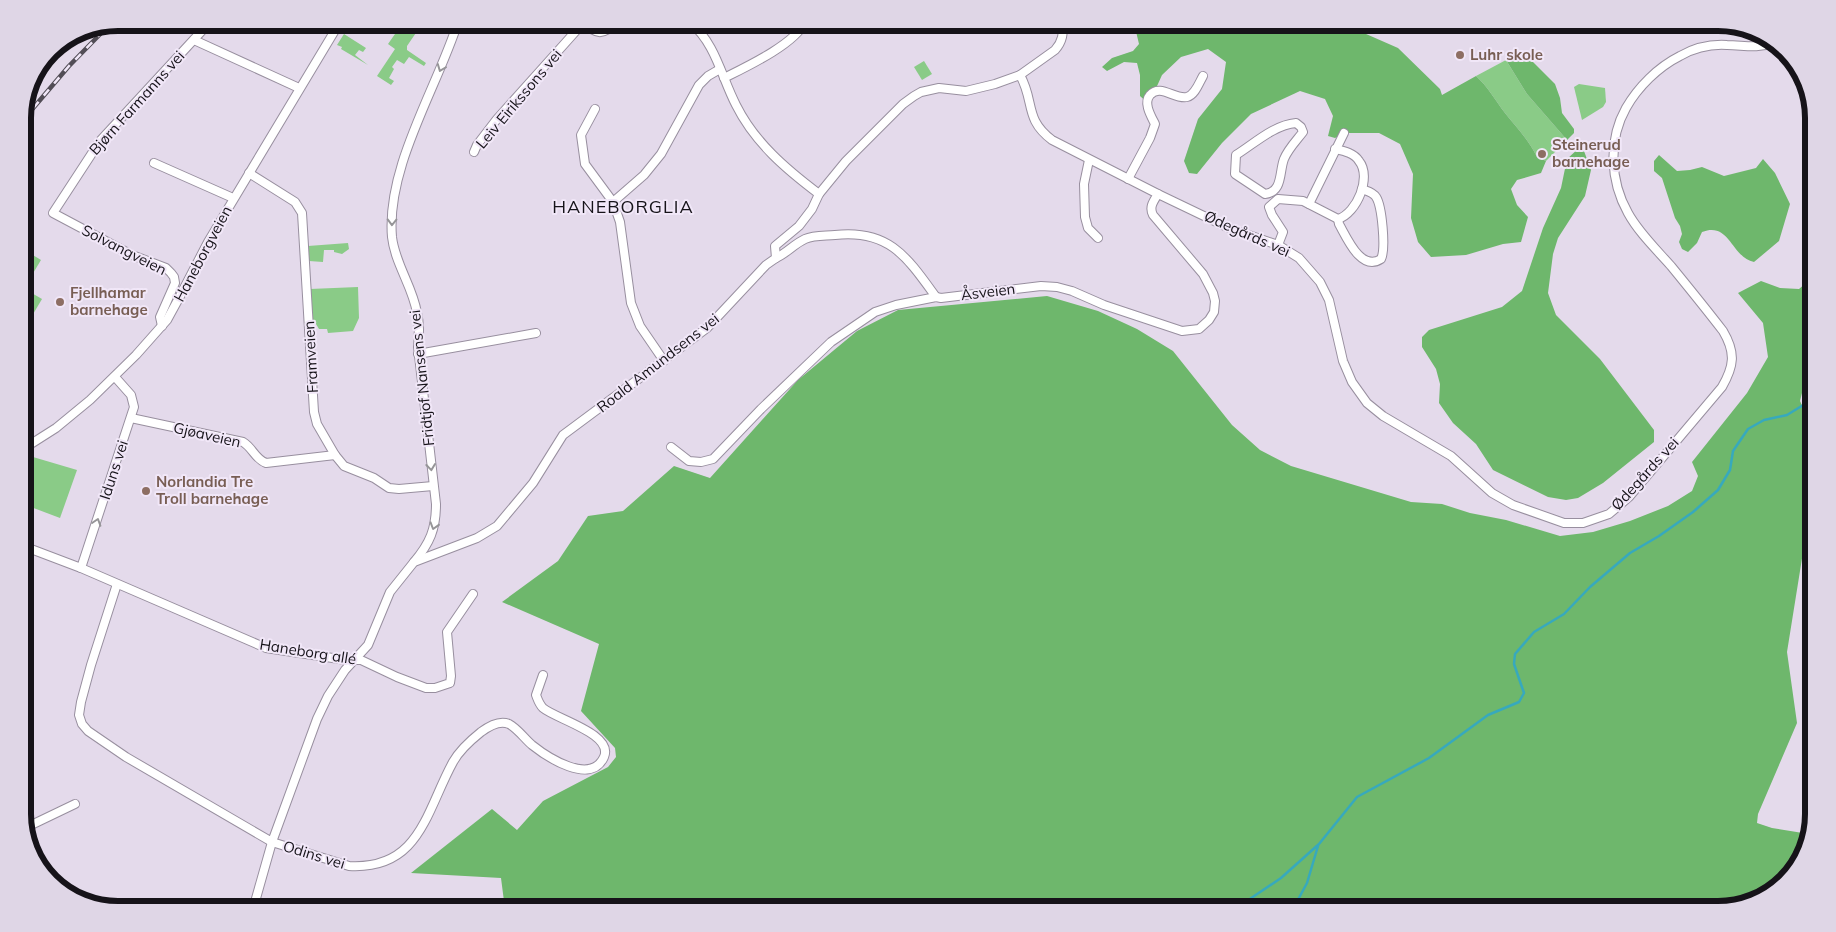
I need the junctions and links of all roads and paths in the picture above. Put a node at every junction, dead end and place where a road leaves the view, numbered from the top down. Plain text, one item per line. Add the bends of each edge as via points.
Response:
1 (202, 31) edge
2 (334, 31) edge
3 (454, 31) edge
4 (576, 31) edge
5 (698, 31) edge
6 (799, 31) edge
7 (1063, 31) edge
8 (194, 40) junction
9 (1765, 45) edge
10 (720, 69) junction
11 (1020, 75) junction
12 (1202, 76) dead end
13 (724, 78) junction
14 (299, 88) junction
15 (594, 109) dead end
16 (1344, 133) dead end
17 (1335, 149) junction
18 (474, 152) dead end
19 (1090, 160) junction
20 (154, 163) dead end
21 (249, 172) junction
22 (1128, 179) junction
23 (1362, 189) junction
24 (819, 194) junction
25 (1158, 194) junction
26 (1273, 197) junction
27 (233, 198) junction
28 (613, 202) junction
29 (1309, 204) junction
30 (53, 213) joint
31 (1338, 219) junction
32 (1098, 238) dead end
33 (1278, 246) junction
34 (776, 258) junction
35 (936, 297) junction
36 (162, 326) junction
37 (536, 333) dead end
38 (418, 354) junction
39 (664, 361) junction
40 (115, 376) junction
41 (131, 418) junction
42 (31, 444) edge
43 (671, 447) dead end
44 (335, 455) junction
45 (433, 486) junction
46 (31, 549) edge
47 (416, 562) junction
48 (81, 568) junction
49 (117, 584) junction
50 (473, 594) dead end
51 (356, 659) junction
52 (543, 675) dead end
53 (75, 804) dead end
54 (32, 825) edge
55 (272, 842) junction
56 (256, 901) edge

1 - 8 street, Bjørn Farmanns vei
2 - 14 street, Haneborgveien
3 -> 38 street, Fridtjof Nansens vei via 411,140 395,192 392,216 396,257 417,311 420,330
4 - 18 street, Leiv Eirikssons vei via 498,119
5 - 10 street via 711,46
6 - 13 street via 769,54
7 - 11 street, Roald Amundsens vei via 1060,45
8 - 14 street
8 - 30 street, Bjørn Farmanns vei via 100,141
9 - 33 street, Ødegårds vei via 1710,46 1679,56 1642,86 1623,114 1615,140 1613,165 1623,203 1636,225 1724,331 1733,354 1731,369 1722,387 1629,497 1601,518 1583,523 1564,523 1512,505 1492,493 1451,456 1379,413 1359,393 1348,372 1333,311 1320,282 1299,258
10 - 13 street
10 - 28 street via 699,85 661,154 644,175
11 - 19 street, Ødegårds vei via 1039,128 1052,140
11 - 24 street, Roald Amundsens vei via 980,89 939,88 914,96 846,160
12 - 22 street via 1188,97 1160,90 1149,96 1148,104 1155,124
13 - 24 street via 736,106 758,140
14 - 21 street, Haneborgveien
15 - 28 street via 581,134 585,164
16 - 17 street
17 - 23 street via 1349,153 1360,162 1365,174
17 - 29 street
19 - 22 street, Ødegårds vei
19 - 32 street via 1084,184 1085,217 1088,228
20 - 27 street
21 - 27 street, Haneborgveien
21 - 44 street, Framveien via 295,202 302,214 314,412 317,424
22 - 25 street, Ødegårds vei
23 - 31 street via 1347,214
23 - 31 street via 1376,197 1379,207 1384,246 1382,259 1371,262 1357,254
24 - 34 street, Roald Amundsens vei via 799,226 775,246
25 - 33 street, Ødegårds vei via 1231,229
25 - 35 street, Åsveien via 1151,206 1153,216 1203,274 1213,293 1214,312 1199,329 1182,331 1057,287
26 - 26 street via 1284,160 1302,132 1296,123 1268,134 1236,155 1235,174
26 - 29 street
26 - 33 street via 1270,211 1283,232
27 - 36 street, Haneborgveien
28 - 39 street via 620,222 631,303 640,326
29 - 31 street
30 - 36 street, Solvangveien via 171,273 175,283 160,317
34 - 35 street via 812,237 866,234 899,251
34 - 39 street, Roald Amundsens vei via 707,328
35 - 43 street, Åsveien via 875,312 831,342 713,459 689,461
36 - 40 street, Haneborgveien
37 - 38 street
38 -> 45 street, Fridtjof Nansens vei
39 - 47 street, Roald Amundsens vei via 564,435 533,483 497,526
40 - 41 street, Iduns vei via 133,398
40 - 42 street, Haneborgveien via 61,424
41 - 44 street, Gjøaveien via 243,442 266,463
48 -> 41 street, Iduns vei
44 - 45 street, Framveien via 344,466 390,488
45 -> 47 street, Fridtjof Nansens vei via 436,522 426,548
46 - 48 street, Haneborg allé
47 - 51 street, Fridtjof Nansens vei via 390,592 374,634
48 - 49 street, Haneborg allé
49 - 51 street, Haneborg allé via 266,648
49 - 55 street, Odins vei via 81,702 82,724 97,739
50 - 51 street, Haneborg allé via 447,632 451,676 447,685 435,688 417,686
51 - 55 street, Fridtjof Nansens vei via 328,696 317,719
52 - 55 street, Odins vei via 536,695 540,704 554,715 587,730 602,744 605,755 596,766 585,770 573,768 531,745 509,724 491,725 454,761 415,839 397,856 361,867 349,866
53 - 54 street
55 - 56 street, Fridtjof Nansens vei

